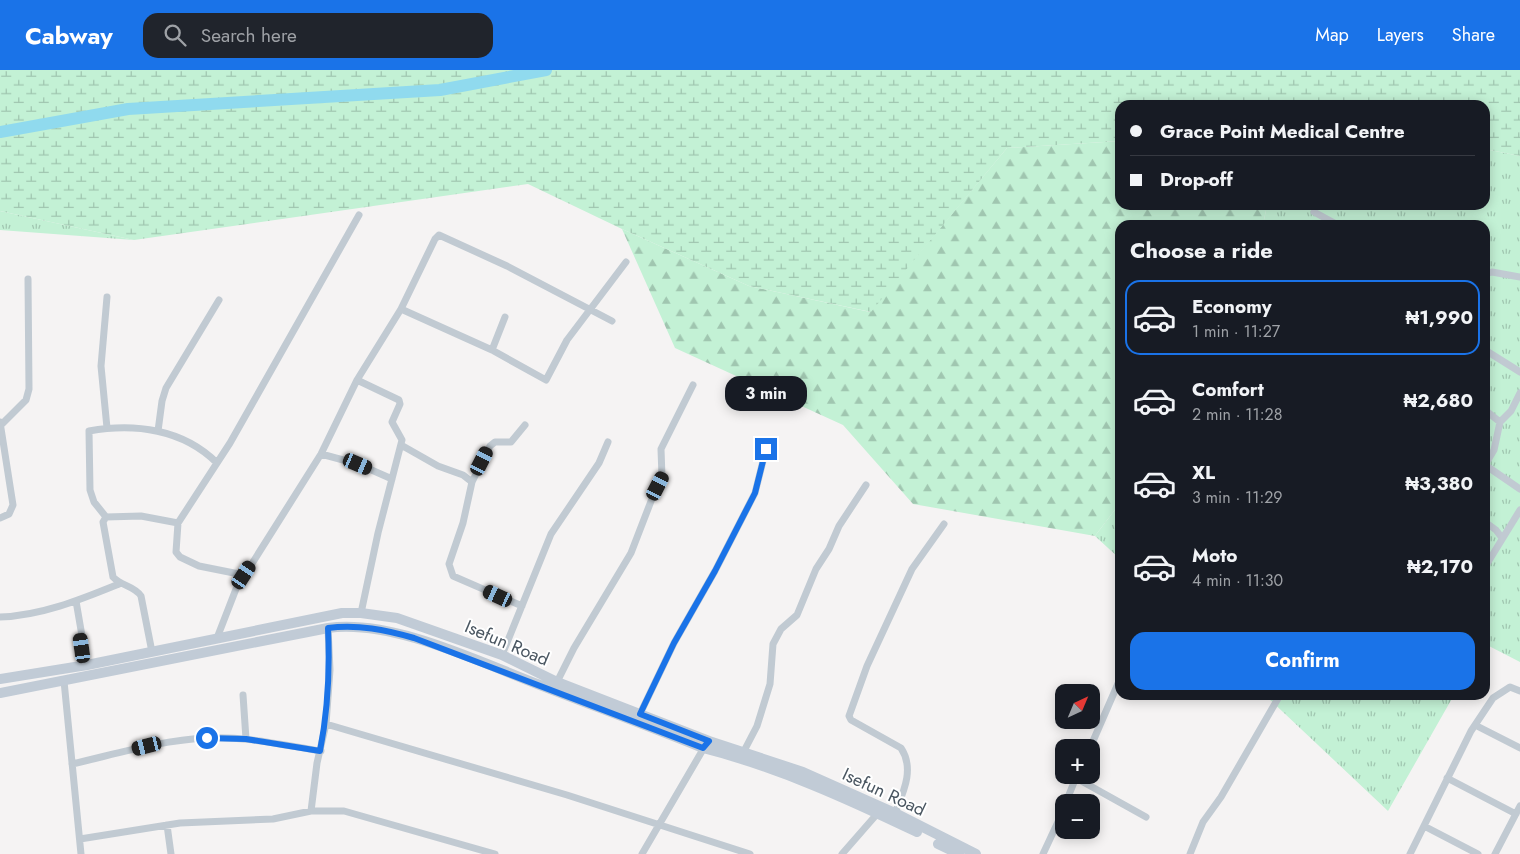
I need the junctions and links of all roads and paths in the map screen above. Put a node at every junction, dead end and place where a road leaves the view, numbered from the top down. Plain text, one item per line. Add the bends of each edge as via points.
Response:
1 (1314, 212) dead end
2 (359, 215) dead end
3 (1329, 220) edge
4 (626, 262) dead end
5 (1490, 273) edge
6 (1520, 277) edge
7 (28, 279) dead end
8 (107, 297) dead end
9 (219, 300) dead end
10 (401, 308) junction
11 (590, 308) junction
12 (505, 317) dead end
13 (612, 321) dead end
14 (492, 350) junction
15 (1490, 353) edge
16 (1520, 372) edge
17 (357, 380) junction
18 (692, 385) dead end
19 (1520, 394) edge
20 (1490, 414) edge
21 (1500, 422) junction
22 (0, 423) edge
23 (525, 425) dead end
24 (107, 428) junction
25 (158, 431) junction
26 (1, 435) edge
27 (608, 442) dead end
28 (401, 445) junction
29 (766, 449) dead end
30 (321, 454) junction
31 (1490, 457) edge
32 (216, 463) junction
33 (1490, 468) edge
34 (392, 479) junction
35 (472, 482) junction
36 (866, 485) dead end
37 (1520, 489) edge
38 (1520, 510) edge
39 (106, 517) junction
40 (0, 518) edge
41 (178, 523) junction
42 (944, 524) dead end
43 (1490, 526) edge
44 (1502, 538) junction
45 (1490, 558) edge
46 (231, 574) junction
47 (244, 575) junction
48 (119, 584) junction
49 (236, 589) junction
50 (76, 601) junction
51 (522, 606) junction
52 (361, 612) junction
53 (0, 617) edge
54 (328, 628) junction
55 (217, 638) junction
56 (152, 652) junction
57 (502, 655) junction
58 (87, 665) junction
59 (0, 679) edge
60 (64, 681) junction
61 (557, 682) junction
62 (1115, 690) edge
63 (1520, 691) edge
64 (0, 693) edge
65 (243, 695) dead end
66 (1277, 700) edge
67 (640, 714) junction
68 (326, 724) junction
69 (1475, 725) junction
70 (246, 739) junction
71 (1094, 739) edge
72 (706, 745) junction
73 (1520, 748) edge
74 (320, 751) junction
75 (744, 751) junction
76 (72, 764) junction
77 (1447, 778) junction
78 (1089, 784) edge
79 (1520, 806) edge
80 (310, 811) junction
81 (895, 813) junction
82 (877, 814) junction
83 (1516, 814) junction
84 (1146, 817) dead end
85 (658, 823) junction
86 (167, 825) junction
87 (1424, 826) junction
88 (1055, 828) edge
89 (80, 839) junction
90 (81, 854) edge
91 (172, 854) edge
92 (495, 854) edge
93 (642, 854) edge
94 (750, 854) edge
95 (842, 854) edge
96 (959, 854) edge
97 (976, 854) edge
98 (1043, 854) edge
99 (1190, 854) edge
100 (1410, 854) edge
101 (1478, 854) edge
102 (1495, 854) edge

1 - 3 street
2 - 32 street
4 - 11 street
5 - 6 street
7 - 22 street via 29,389 26,400
8 - 24 street via 101,366
9 - 25 street via 166,388
10 - 11 street via 435,239 440,235
10 - 14 street
10 - 17 street
11 - 13 street
11 - 14 street via 567,340 546,380
12 - 14 street
15 - 16 street
17 - 28 street via 399,400 392,422 402,440
17 - 30 street
18 - 61 street via 661,450 662,477 631,553
19 - 21 street via 1511,411
20 - 21 street
21 - 31 street
22 - 26 street
23 - 35 street via 510,442 495,442 490,446
24 - 25 street
24 - 39 street via 89,431 90,490 94,502
25 - 32 street via 188,441
26 - 40 street via 13,505 9,514
27 - 51 street via 599,463 551,534
28 - 34 street
28 - 35 street
29 - 67 street via 755,493 674,643
30 - 34 street via 358,464
30 - 47 street
32 - 41 street
33 - 37 street
34 - 52 street
35 - 51 street via 449,564 451,573
36 - 75 street via 816,569 797,615 781,629 773,644 770,684 757,726
38 - 44 street
39 - 41 street via 141,516
39 - 48 street via 103,522 111,572
41 - 46 street via 176,552 180,557 199,566
42 - 81 street via 912,569 867,666 849,716 901,748 905,754 907,785
43 - 44 street
44 - 45 street
46 - 47 street
46 - 49 street
47 - 49 street
48 - 50 street
48 - 56 street via 132,588 141,596
49 - 55 street
50 - 53 street via 14,617
50 - 58 street
51 - 57 street
52 - 55 street, Isefun Road
52 - 57 street, Isefun Road via 397,618
54 - 60 street, Isefun Road
54 - 68 street via 330,670
54 - 72 street, Isefun Road via 360,626 386,629
55 - 56 street, Isefun Road
56 - 58 street, Isefun Road
57 - 61 street, Isefun Road
58 - 59 street, Isefun Road
60 - 64 street, Isefun Road
60 - 76 street
61 - 67 street, Isefun Road
62 - 71 street
63 - 69 street via 1510,687 1493,698
65 - 70 street
66 - 99 street via 1203,822
67 - 72 street, Isefun Road
68 - 74 street
68 - 85 street
69 - 73 street
69 - 77 street
70 - 74 street
70 - 76 street via 165,742
72 - 75 street, Isefun Road
72 - 82 street, Isefun Road via 799,778
72 - 85 street
74 - 80 street
75 - 81 street, Isefun Road via 803,772
76 - 89 street
77 - 83 street
77 - 87 street
78 - 84 street
79 - 83 street
80 - 86 street via 273,819
80 - 92 street via 344,811 370,817
81 - 97 street, Isefun Road
82 - 95 street
82 - 96 street, Isefun Road
83 - 102 street
85 - 93 street
85 - 94 street
86 - 89 street
86 - 91 street
87 - 100 street
87 - 101 street
88 - 98 street
89 - 90 street

